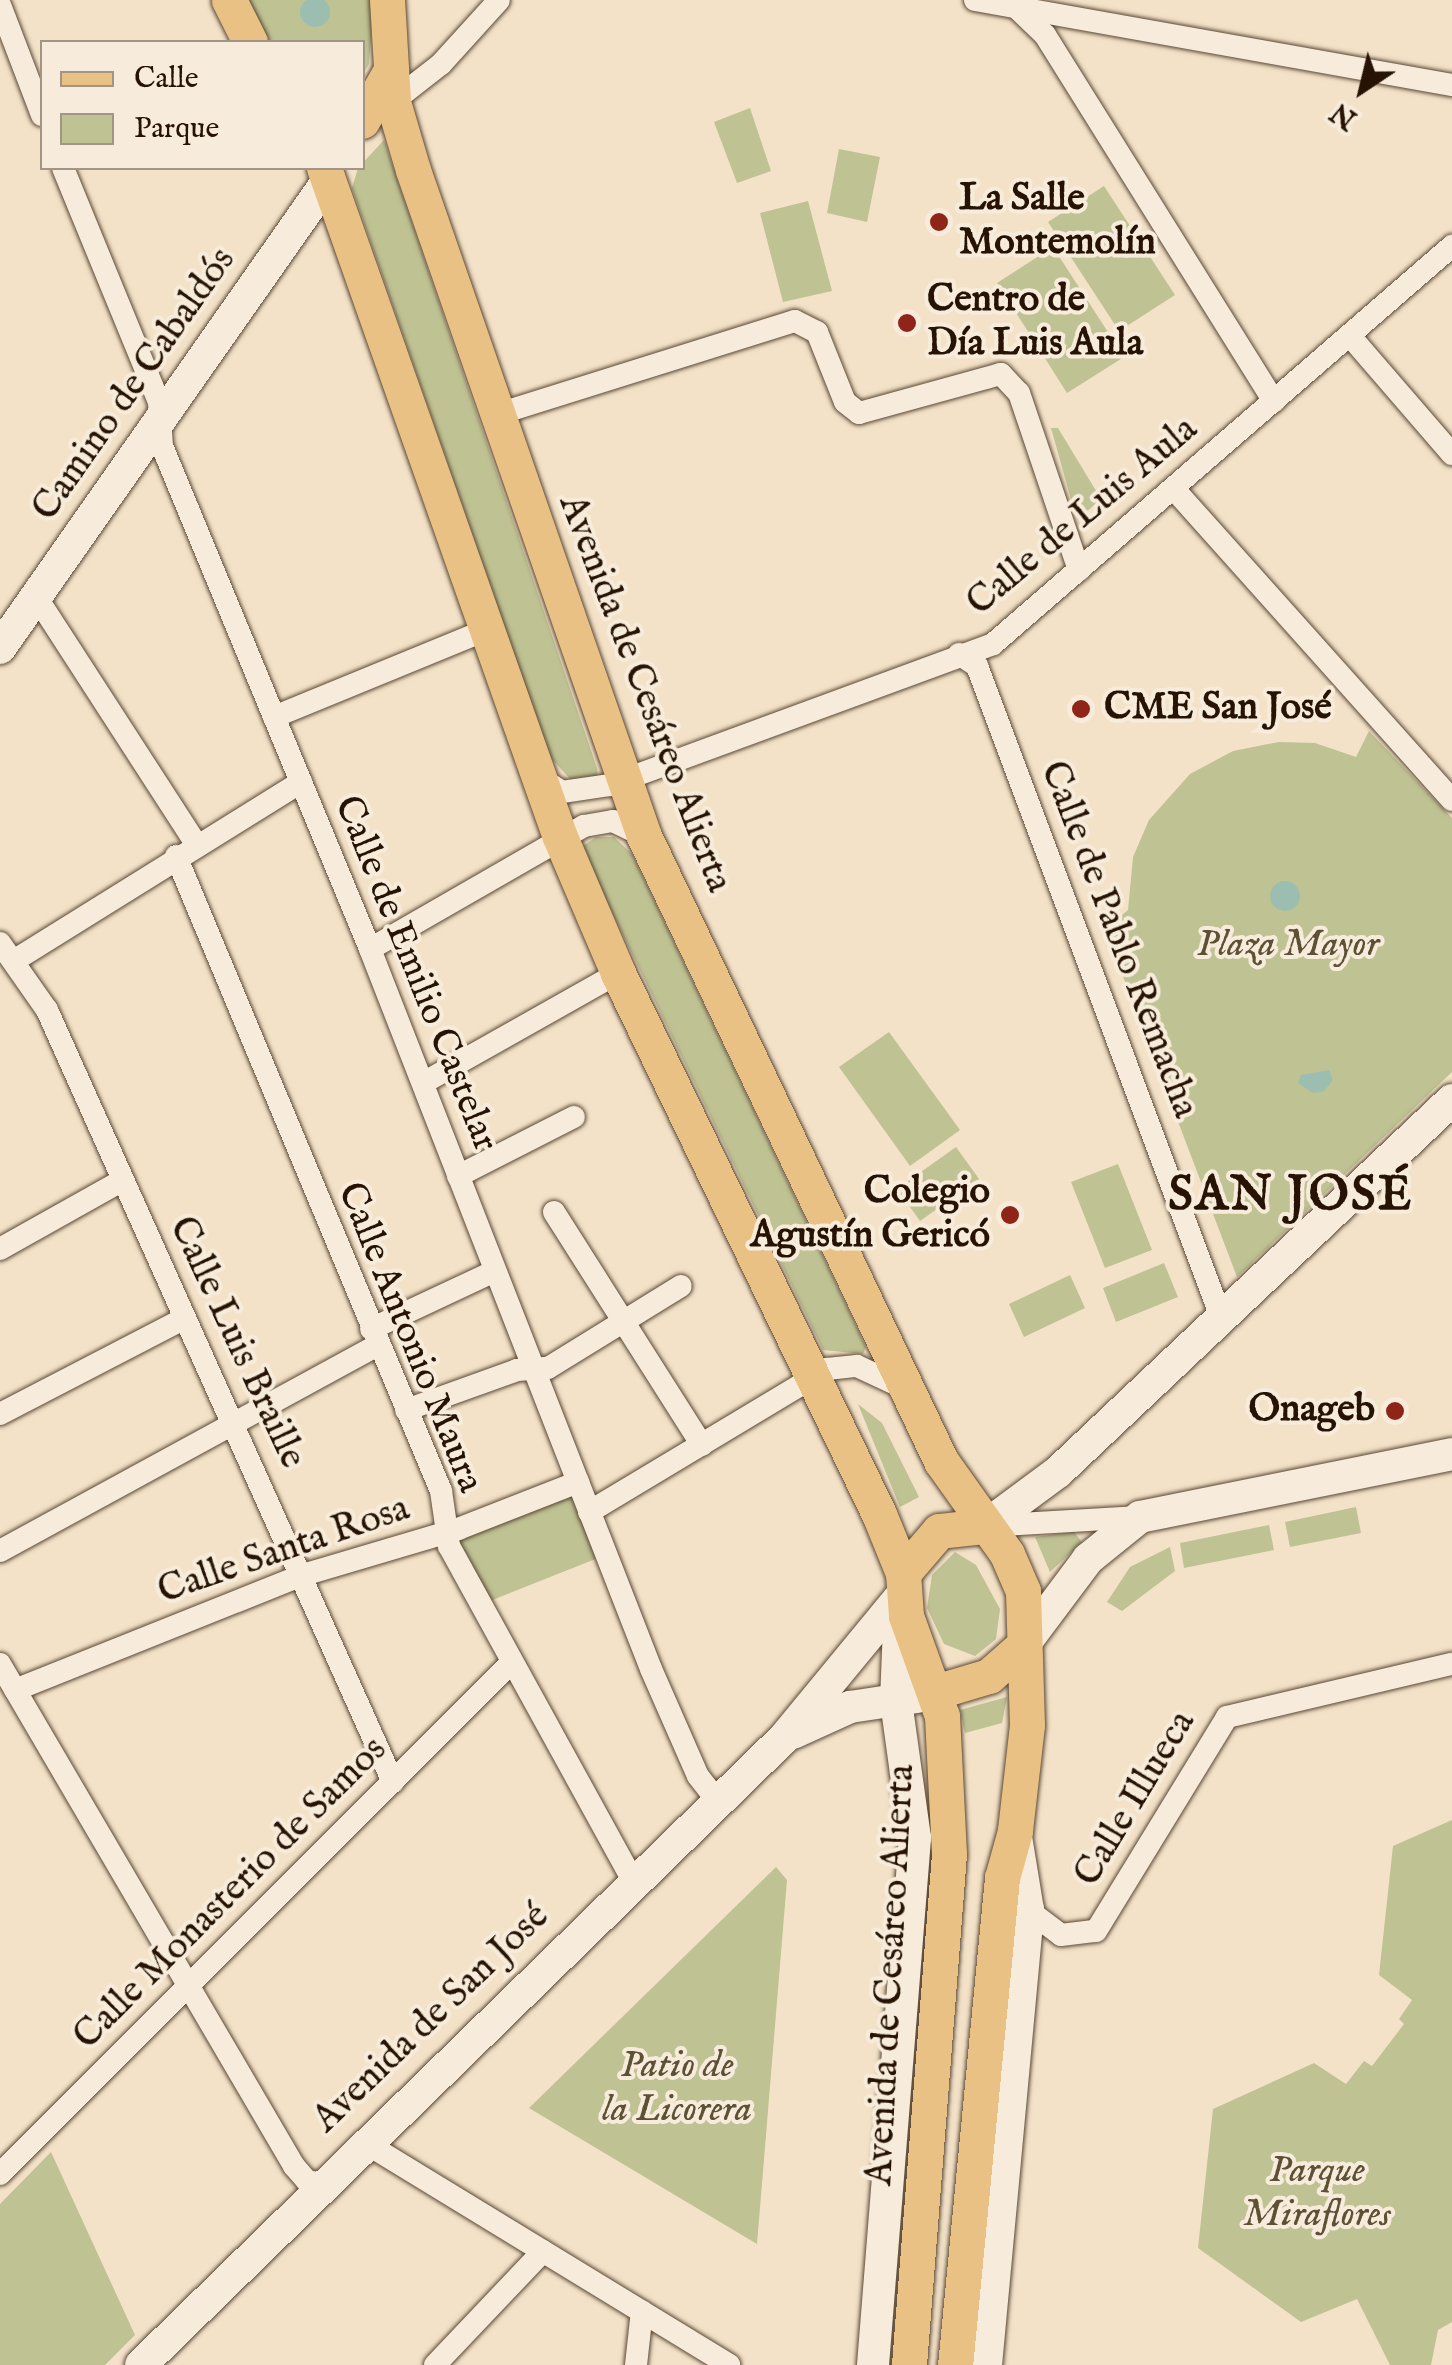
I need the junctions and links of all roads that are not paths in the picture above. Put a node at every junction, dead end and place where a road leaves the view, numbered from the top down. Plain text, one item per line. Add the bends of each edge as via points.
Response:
1 (229, 0) edge
2 (387, 0) edge
3 (499, 0) edge
4 (974, 0) edge
5 (0, 5) edge
6 (1014, 7) junction
7 (1079, 19) junction
8 (249, 40) edge
9 (1058, 56) junction
10 (1452, 85) edge
11 (40, 110) edge
12 (371, 116) edge
13 (64, 170) edge
14 (329, 171) edge
15 (1452, 246) edge
16 (1350, 336) junction
17 (1274, 401) junction
18 (495, 415) junction
19 (157, 422) junction
20 (1452, 454) edge
21 (1174, 489) junction
22 (1078, 570) junction
23 (37, 598) junction
24 (5, 630) edge
25 (486, 630) junction
26 (959, 654) junction
27 (274, 718) junction
28 (538, 777) junction
29 (623, 780) junction
30 (301, 782) junction
31 (1452, 800) edge
32 (644, 836) junction
33 (560, 837) junction
34 (195, 842) junction
35 (176, 856) junction
36 (370, 949) junction
37 (8, 951) edge
38 (618, 973) junction
39 (423, 1083) junction
40 (1452, 1100) edge
41 (574, 1116) dead end
42 (458, 1176) junction
43 (123, 1180) junction
44 (554, 1212) dead end
45 (0, 1249) edge
46 (496, 1270) junction
47 (681, 1286) dead end
48 (1221, 1317) junction
49 (185, 1318) junction
50 (622, 1322) junction
51 (374, 1337) junction
52 (537, 1373) junction
53 (813, 1375) junction
54 (906, 1390) junction
55 (406, 1410) junction
56 (0, 1414) edge
57 (234, 1422) junction
58 (702, 1446) junction
59 (1452, 1454) edge
60 (578, 1482) junction
61 (589, 1512) junction
62 (1140, 1517) junction
63 (985, 1526) junction
64 (446, 1532) junction
65 (0, 1551) edge
66 (304, 1576) junction
67 (902, 1585) junction
68 (1023, 1646) junction
69 (0, 1664) edge
70 (511, 1664) junction
71 (1452, 1664) edge
72 (15, 1690) junction
73 (935, 1692) junction
74 (896, 1701) junction
75 (784, 1738) junction
76 (392, 1782) junction
77 (718, 1802) junction
78 (1015, 1831) junction
79 (634, 1883) junction
80 (1028, 1910) junction
81 (1061, 1935) junction
82 (1023, 1957) junction
83 (185, 1989) junction
84 (364, 2142) junction
85 (2, 2166) edge
86 (323, 2184) junction
87 (543, 2251) junction
88 (642, 2312) junction
89 (141, 2365) edge
90 (435, 2365) edge
91 (636, 2365) edge
92 (729, 2365) edge
93 (873, 2365) edge
94 (909, 2365) edge
95 (956, 2365) edge
96 (986, 2365) edge

1 - 8 main road
2 - 12 main road, Avenida de Cesáreo Alierta via 392,66
3 - 12 street via 441,64
4 - 6 street
5 - 11 street
6 - 7 street
6 - 9 street via 1040,28
7 - 9 street via 1060,30
7 - 10 street
9 - 17 street
12 - 18 main road, Avenida de Cesáreo Alierta
13 - 19 street, Calle de Emilio Castelar via 159,402
14 - 19 main road, Camino de Cabaldós
14 - 25 main road, Avenida de Cesáreo Alierta
15 - 16 street, Calle de Luis Aula
16 - 17 street, Calle de Luis Aula
16 - 20 street
17 - 21 street, Calle de Luis Aula
18 - 22 street via 795,321 817,332 845,402 859,413 1001,374 1019,392
18 - 29 main road, Avenida de Cesáreo Alierta
19 - 23 main road, Camino de Cabaldós
19 - 27 street, Calle de Emilio Castelar
21 - 22 street, Calle de Luis Aula
21 - 31 street
22 - 26 street, Calle de Luis Aula via 993,644
23 - 24 main road, Camino de Cabaldós
23 - 34 street
25 - 27 street
25 - 28 main road, Avenida de Cesáreo Alierta
26 - 29 street, Calle de Luis Aula
26 - 48 street, Calle de Pablo Remacha via 978,666
27 - 30 street, Calle de Emilio Castelar
28 - 29 street, Calle de Luis Aula via 562,792
28 - 33 main road, Avenida de Cesáreo Alierta
29 - 32 main road, Avenida de Cesáreo Alierta
30 - 34 street
30 - 36 street, Calle de Emilio Castelar
32 - 33 street via 605,820
32 - 54 main road, Avenida de Cesáreo Alierta
33 - 36 street
33 - 38 main road, Avenida de Cesáreo Alierta
34 - 35 street
35 - 37 street
35 - 51 street, Calle Antonio Maura
36 - 39 street, Calle de Emilio Castelar
37 - 43 street, Calle Luis Braille via 47,1010
38 - 39 street
38 - 53 main road, Avenida de Cesáreo Alierta
39 - 42 street, Calle de Emilio Castelar
40 - 48 main road
41 - 42 street
42 - 46 street, Calle de Emilio Castelar
43 - 45 street
43 - 49 street, Calle Luis Braille
44 - 50 street
46 - 51 street
46 - 52 street, Calle de Emilio Castelar
47 - 50 street
48 - 63 main road via 1058,1472
49 - 56 street
49 - 57 street, Calle Luis Braille
50 - 52 street
50 - 58 street
51 - 55 street, Calle Antonio Maura
51 - 57 street
52 - 55 street via 517,1370
52 - 60 street, Calle de Emilio Castelar
53 - 54 street via 850,1364
53 - 58 street
53 - 67 main road, Avenida de Cesáreo Alierta
54 - 63 main road, Avenida de Cesáreo Alierta
55 - 64 street, Calle Antonio Maura via 444,1501
57 - 65 street
57 - 66 street, Calle Luis Braille
58 - 61 street
59 - 62 main road, Avenida de San José
60 - 61 street, Calle de Emilio Castelar
60 - 64 street, Calle Santa Rosa
61 - 77 street, Calle de Emilio Castelar via 698,1776
62 - 63 street, Avenida de San José
62 - 68 main road, Avenida de San José via 1088,1559
63 - 67 main road, Avenida de San José via 938,1532
63 - 68 main road, Avenida de Cesáreo Alierta via 1024,1591
64 - 66 street, Calle Santa Rosa
64 - 70 street, Calle Antonio Maura
66 - 72 street, Calle Santa Rosa
66 - 76 street, Calle Luis Braille
67 - 73 main road, Avenida de Cesáreo Alierta
67 - 74 main road, Avenida de Cesáreo Alierta
67 - 75 main road, Avenida de San José
68 - 73 main road, Avenida de San José via 989,1676
68 - 78 main road, Avenida de Cesáreo Alierta via 1028,1725
69 - 72 street
70 - 76 street, Calle Monasterio de Samos
70 - 79 street, Calle Antonio Maura
71 - 81 street, Calle Illueca via 1227,1716 1101,1924 1083,1937
72 - 83 street
73 - 74 main road, Avenida de San José
73 - 94 main road, Avenida de Cesáreo Alierta via 947,1742 950,1842
74 - 75 main road, Avenida de San José via 850,1708
74 - 93 main road, Avenida de Cesáreo Alierta via 915,1838
75 - 77 main road, Avenida de San José
76 - 83 street, Calle Monasterio de Samos
77 - 79 main road, Avenida de San José
78 - 80 main road, Avenida de Cesáreo Alierta
78 - 95 main road, Avenida de Cesáreo Alierta via 1002,1878
79 - 84 main road, Avenida de San José
80 - 81 street, Calle Illueca
80 - 82 main road, Avenida de Cesáreo Alierta
81 - 82 street, Calle Illueca
82 - 96 main road, Avenida de Cesáreo Alierta
83 - 85 street, Calle Monasterio de Samos
83 - 86 street via 294,2166 307,2181
84 - 86 main road, Avenida de San José
84 - 87 street
86 - 89 main road, Avenida de San José
87 - 88 street
87 - 90 street
88 - 91 street
88 - 92 street

